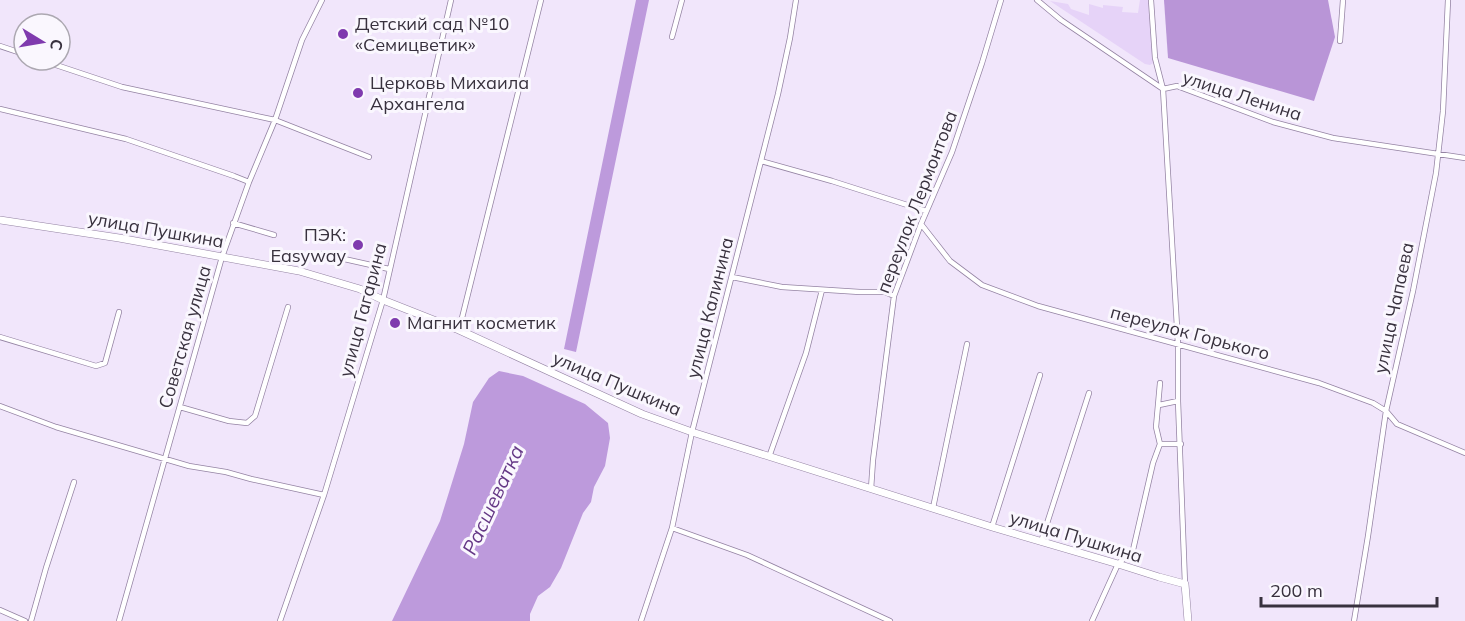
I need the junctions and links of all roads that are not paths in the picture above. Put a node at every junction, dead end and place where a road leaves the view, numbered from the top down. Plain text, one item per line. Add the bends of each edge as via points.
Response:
1 (322, 0) edge
2 (451, 0) edge
3 (541, 0) edge
4 (682, 0) edge
5 (796, 0) edge
6 (1001, 0) edge
7 (1037, 0) edge
8 (1151, 0) edge
9 (1343, 0) edge
10 (1448, 0) edge
11 (672, 37) dead end
12 (1340, 41) dead end
13 (72, 70) edge
14 (1163, 89) junction
15 (0, 109) edge
16 (275, 120) junction
17 (1438, 154) junction
18 (369, 158) dead end
19 (1465, 158) edge
20 (761, 161) junction
21 (249, 182) junction
22 (927, 211) junction
23 (0, 220) edge
24 (233, 223) junction
25 (921, 224) junction
26 (274, 235) dead end
27 (322, 254) dead end
28 (222, 257) junction
29 (390, 269) junction
30 (732, 277) junction
31 (822, 290) junction
32 (894, 296) junction
33 (383, 300) junction
34 (288, 307) dead end
35 (119, 312) dead end
36 (459, 330) junction
37 (0, 337) edge
38 (967, 344) dead end
39 (1178, 344) junction
40 (1040, 375) dead end
41 (1160, 383) dead end
42 (1089, 393) dead end
43 (1178, 402) junction
44 (1159, 405) junction
45 (0, 406) edge
46 (180, 407) junction
47 (1386, 411) junction
48 (693, 432) junction
49 (1160, 444) junction
50 (1181, 444) junction
51 (1465, 453) edge
52 (769, 457) junction
53 (166, 459) junction
54 (74, 482) dead end
55 (871, 489) junction
56 (324, 495) junction
57 (933, 509) junction
58 (992, 527) junction
59 (672, 528) junction
60 (1041, 542) junction
61 (1118, 564) junction
62 (1185, 584) junction
63 (0, 610) edge
64 (26, 621) edge
65 (31, 621) edge
66 (119, 621) edge
67 (280, 621) edge
68 (641, 621) edge
69 (890, 621) edge
70 (1092, 621) edge
71 (1188, 621) edge
72 (1354, 621) edge

1 - 16 street, Советская улица via 302,40
2 - 29 street, улица Гагарина
3 - 36 street
4 - 11 street
5 - 20 street, улица Калинина
6 - 22 street, переулок Лермонтова via 952,152
7 - 14 street, улица Ленина via 1060,20
8 - 14 street via 1155,58
9 - 12 street
10 - 17 street, улица Чапаева
13 - 16 street via 122,87
14 - 17 street, улица Ленина via 1177,86 1273,122 1333,138
14 - 39 street
15 - 21 street via 126,139
16 - 18 street
16 - 21 street, Советская улица
17 - 19 street, улица Ленина
17 - 47 street, улица Чапаева
20 - 22 street
20 - 30 street, улица Калинина
21 - 24 street, Советская улица
22 - 25 street, переулок Лермонтова
23 - 28 main road, улица Пушкина
24 - 26 street
24 - 28 street, Советская улица
25 - 32 street, переулок Лермонтова
25 - 39 street, переулок Горького via 951,261 982,285 1038,306
27 - 29 street
28 - 33 main road, улица Пушкина via 299,271 360,288
28 - 46 street, Советская улица
29 - 33 street, улица Гагарина
30 - 31 street
30 - 48 street, улица Калинина
31 - 32 street via 885,292
31 - 52 street via 806,353
32 - 55 street, переулок Лермонтова
33 - 36 main road, улица Пушкина
33 - 56 street, улица Гагарина
34 - 46 street via 255,416 247,423 229,421
35 - 37 street via 105,363 96,366
36 - 48 main road, улица Пушкина via 642,414
38 - 57 street
39 - 43 street
39 - 47 street, переулок Горького via 1319,383
40 - 58 street
41 - 44 street
42 - 60 street
43 - 44 street
43 - 50 street
44 - 49 street via 1156,427
45 - 53 street
46 - 53 street, Советская улица
47 - 51 street, переулок Горького via 1397,424
47 - 72 street, улица Чапаева
48 - 52 main road, улица Пушкина
48 - 59 street, улица Калинина
49 - 50 street
49 - 61 street via 1133,550
50 - 62 street
52 - 55 main road, улица Пушкина
53 - 56 street
53 - 66 street, Советская улица
54 - 65 street
55 - 57 main road, улица Пушкина
56 - 67 street, улица Гагарина
57 - 58 main road, улица Пушкина
58 - 60 main road, улица Пушкина
59 - 68 street, улица Калинина
59 - 69 street via 747,555
60 - 61 main road, улица Пушкина
61 - 62 main road, улица Пушкина
61 - 70 street
62 - 71 main road
63 - 64 street

